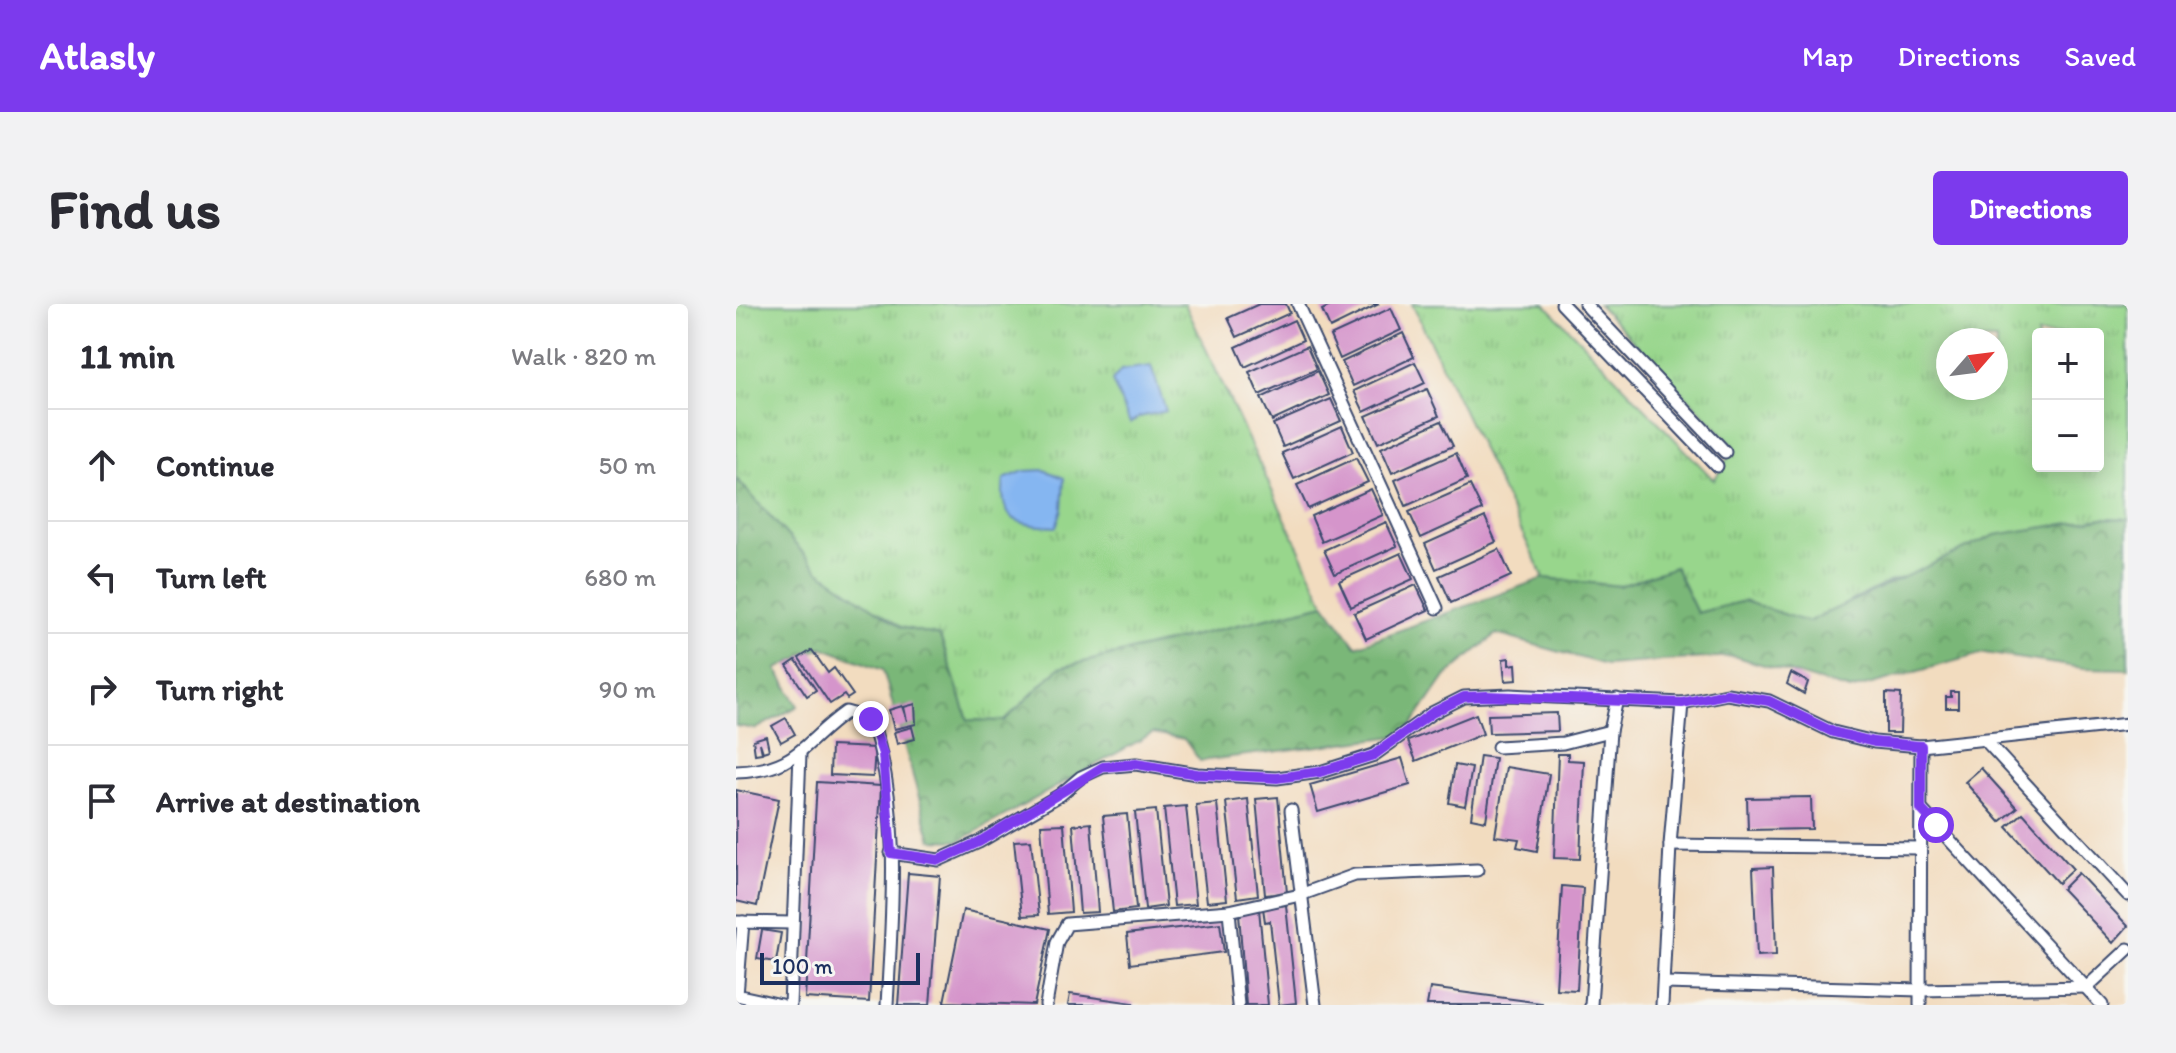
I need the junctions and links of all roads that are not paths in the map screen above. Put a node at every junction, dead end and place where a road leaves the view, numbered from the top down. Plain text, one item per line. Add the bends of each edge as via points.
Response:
1 (1298, 304) edge
2 (1562, 304) edge
3 (1585, 304) edge
4 (1725, 452) dead end
5 (1717, 466) dead end
6 (1437, 608) dead end
7 (1617, 699) junction
8 (1682, 703) junction
9 (2128, 724) edge
10 (1610, 731) junction
11 (1986, 741) junction
12 (1921, 746) junction
13 (1498, 747) dead end
14 (800, 754) junction
15 (736, 772) edge
16 (1921, 809) junction
17 (1291, 810) dead end
18 (1670, 845) junction
19 (1921, 848) junction
20 (891, 853) junction
21 (1477, 870) dead end
22 (1300, 895) junction
23 (2128, 895) edge
24 (1229, 911) junction
25 (740, 922) edge
26 (792, 923) junction
27 (2128, 949) edge
28 (1665, 983) junction
29 (2087, 987) junction
30 (1920, 990) junction
31 (736, 995) edge
32 (781, 1005) edge
33 (790, 1005) edge
34 (887, 1005) edge
35 (1046, 1005) edge
36 (1238, 1005) edge
37 (1315, 1005) edge
38 (1591, 1005) edge
39 (1662, 1005) edge
40 (1920, 1005) edge
41 (2102, 1005) edge

1 - 6 street
2 - 5 street
3 - 4 street
7 - 8 street
7 - 10 street
7 - 20 street via 1464,697 1374,755 1291,776 1197,774 1136,764 1103,767 979,842 939,860
8 - 12 street via 1727,694 1769,701 1833,732
8 - 18 street
9 - 11 street
10 - 13 street via 1563,743
10 - 38 street
11 - 12 street
11 - 23 street
12 - 16 street
14 - 15 street via 776,766
14 - 20 street via 846,712 871,719 883,754
14 - 26 street
16 - 19 street
16 - 29 street
17 - 22 street
18 - 19 street
18 - 28 street
19 - 30 street
20 - 34 street
21 - 22 street via 1355,875
22 - 24 street
22 - 37 street
24 - 35 street via 1067,924 1057,942
24 - 36 street
25 - 26 street
25 - 31 street
26 - 33 street
27 - 29 street
28 - 30 street
28 - 39 street
29 - 30 street
29 - 41 street
30 - 40 street
31 - 32 street

